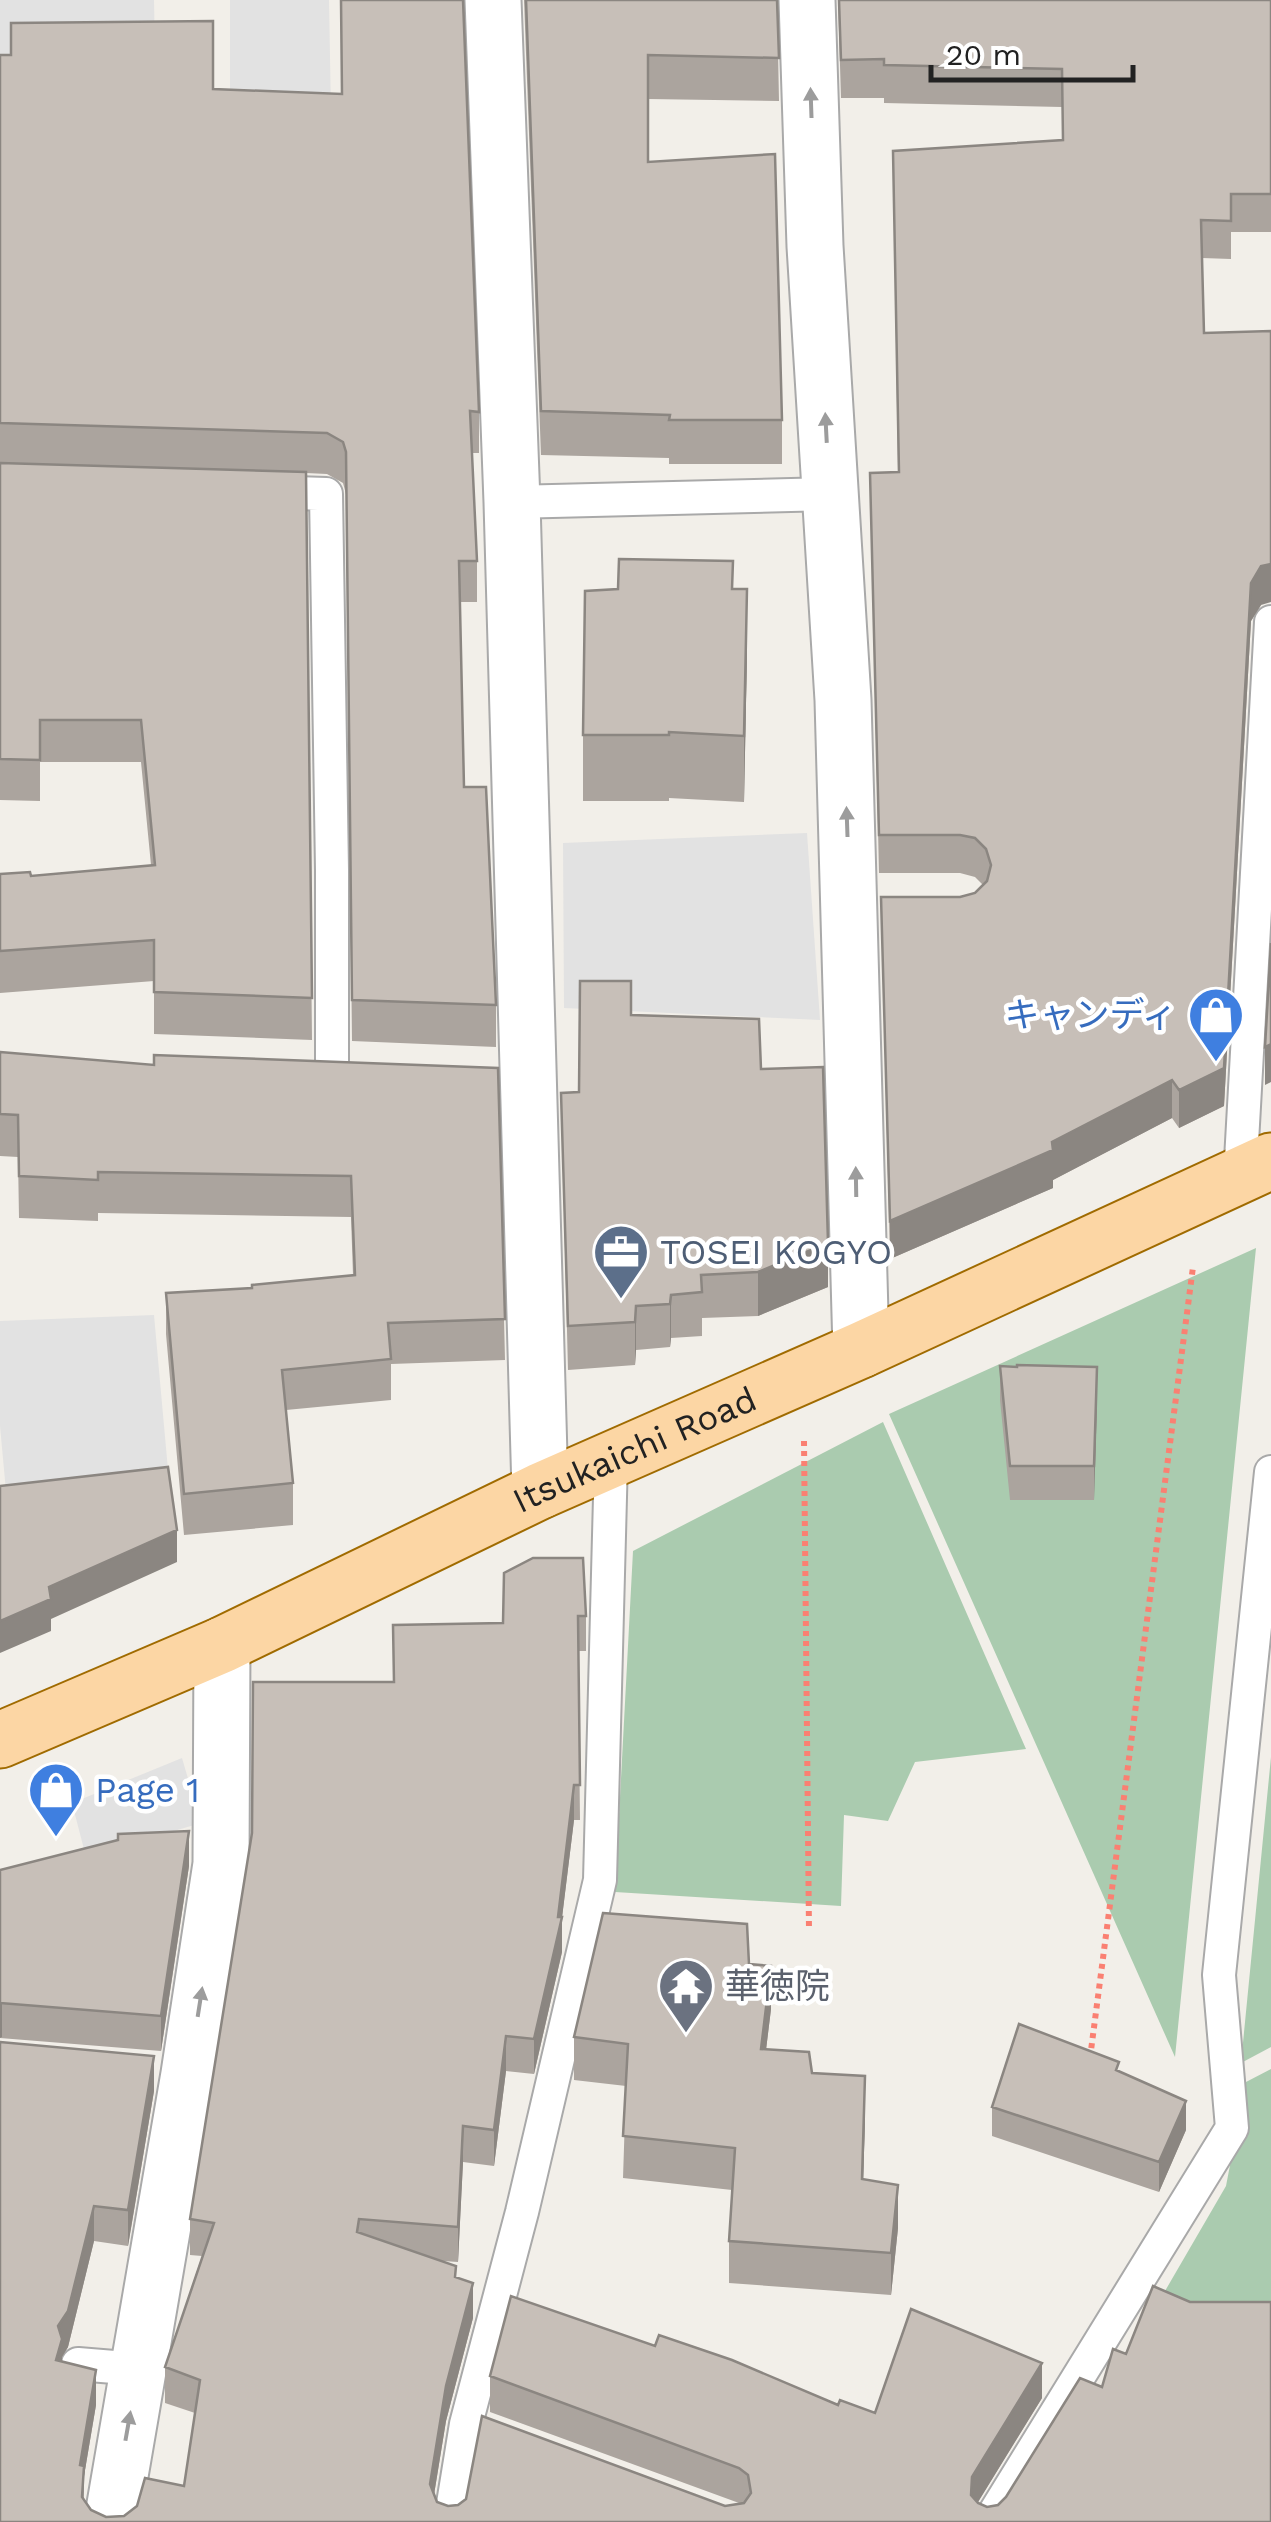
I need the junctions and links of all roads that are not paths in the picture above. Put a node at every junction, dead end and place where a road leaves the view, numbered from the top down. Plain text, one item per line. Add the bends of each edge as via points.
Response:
1 (493, 0) edge
2 (808, 0) edge
3 (230, 491) edge
4 (830, 494) junction
5 (512, 502) junction
6 (1271, 622) edge
7 (849, 904) junction
8 (904, 904) edge
9 (312, 1071) joint
10 (390, 1074) edge
11 (1256, 1170) edge
12 (861, 1350) junction
13 (612, 1459) junction
14 (1271, 1472) edge
15 (540, 1491) junction
16 (222, 1645) junction
17 (0, 1740) edge
18 (78, 2364) edge
19 (138, 2369) junction
20 (466, 2424) junction
21 (502, 2437) edge
22 (112, 2522) edge
23 (450, 2522) edge
24 (990, 2522) edge

1 - 5 street
4 -> 2 street
3 - 9 lane via 326,494 332,870
4 - 5 lane
7 -> 4 street
5 - 15 street via 508,1078
6 - 11 lane
7 - 8 street
12 -> 7 street
9 - 10 street
11 - 12 main road, Itsukaichi Road
12 - 13 main road, Itsukaichi Road
13 - 15 main road, Itsukaichi Road
13 - 20 lane via 600,1880
14 - 24 lane via 1219,1975 1232,2128
15 - 16 main road, Itsukaichi Road
16 - 17 main road, Itsukaichi Road
19 -> 16 street via 170,2072 221,1864
18 - 19 lane
22 -> 19 street
20 - 21 lane
20 - 23 lane

